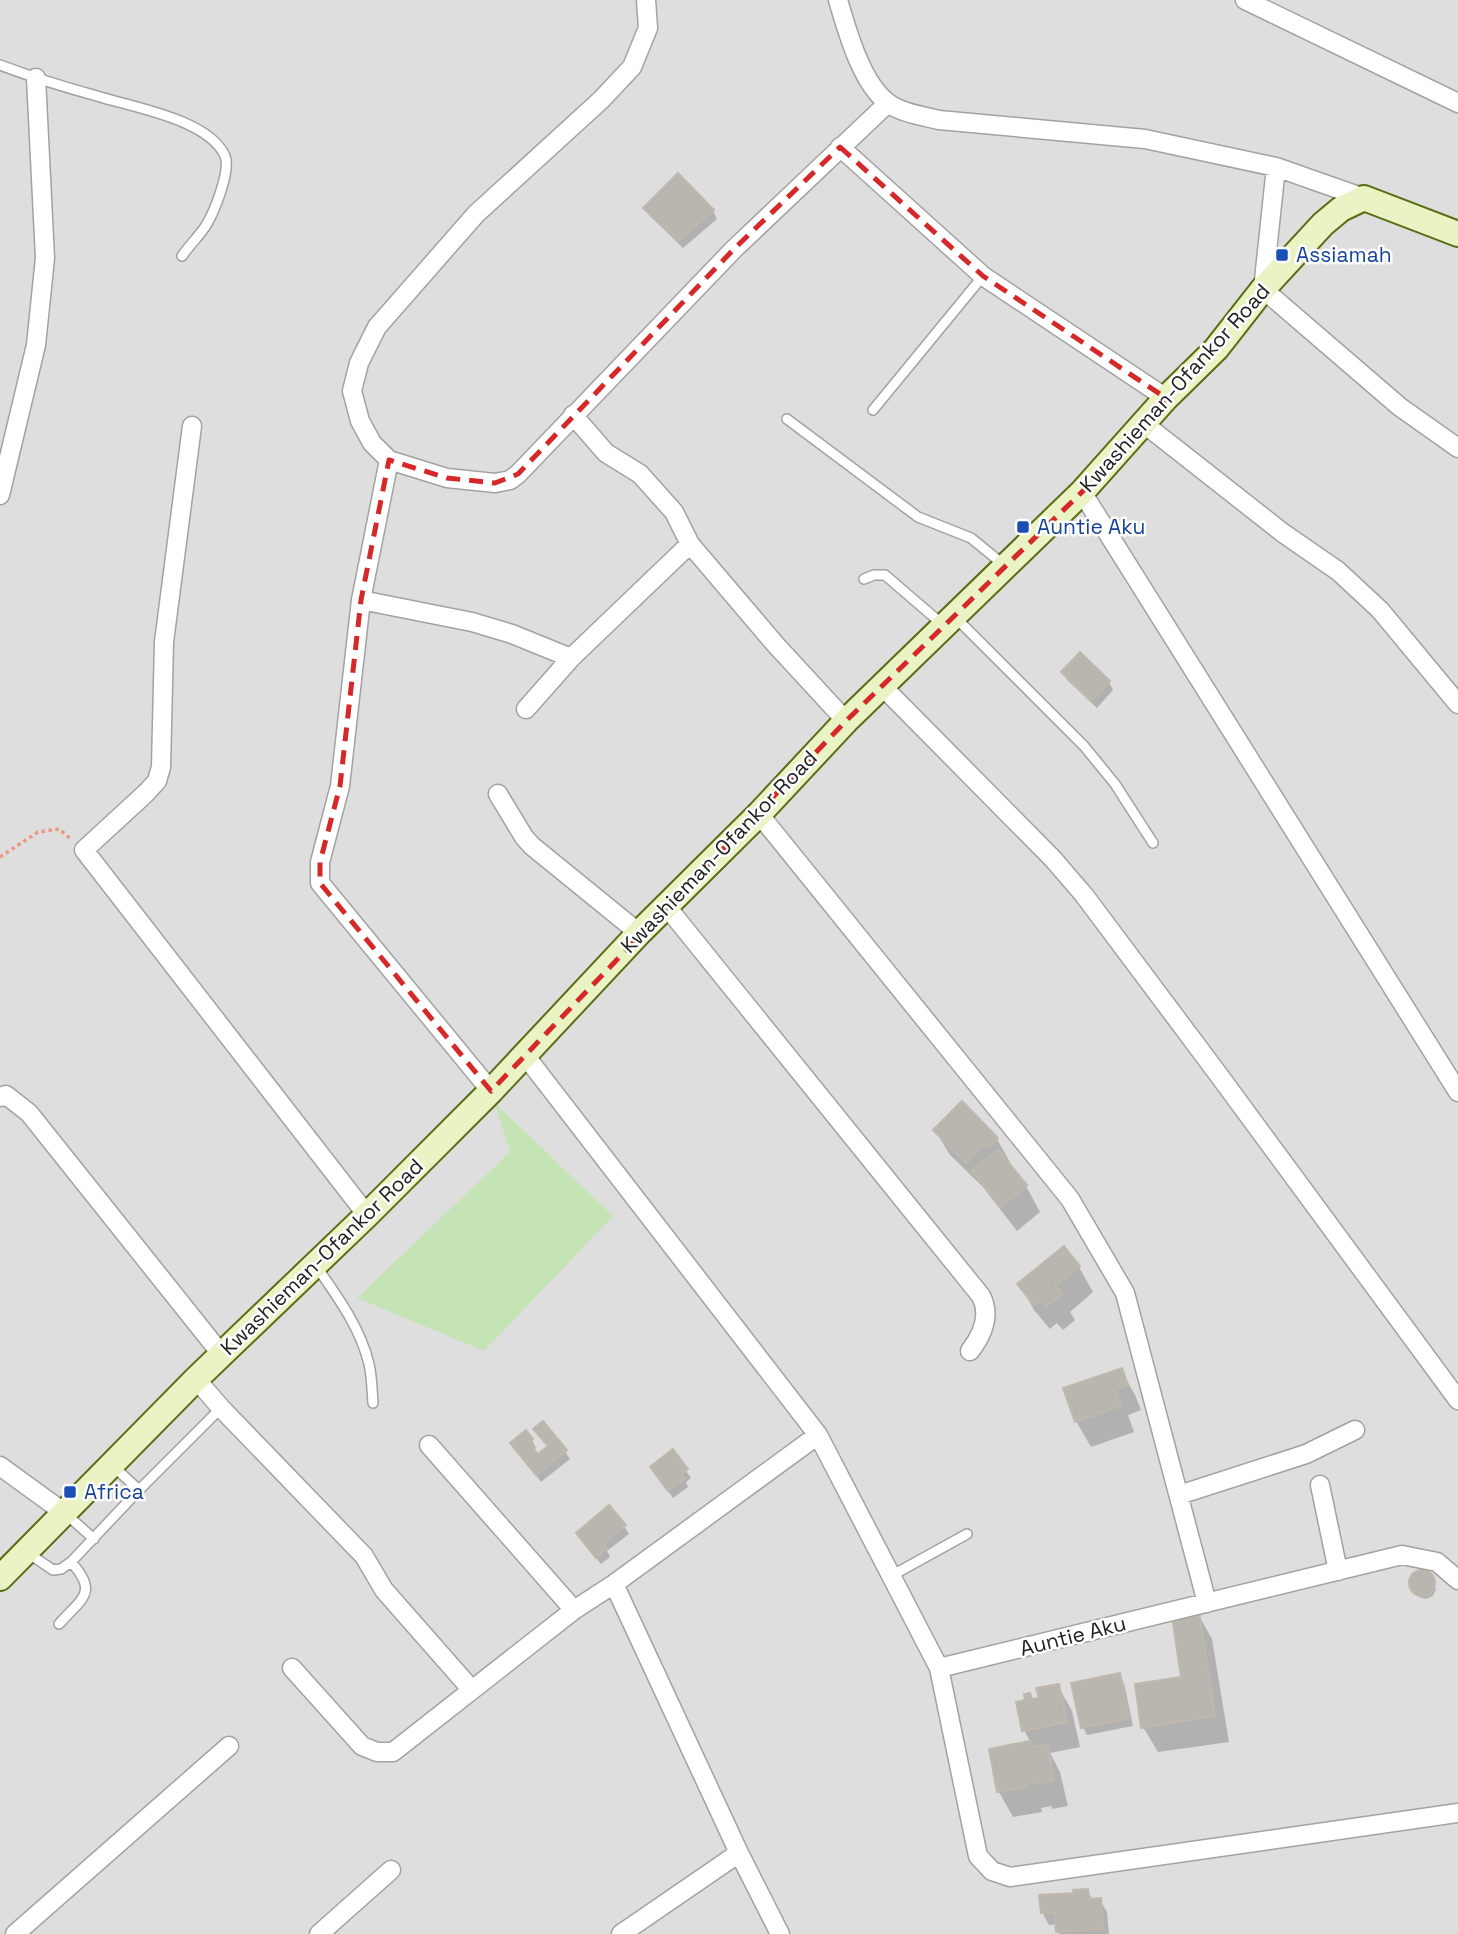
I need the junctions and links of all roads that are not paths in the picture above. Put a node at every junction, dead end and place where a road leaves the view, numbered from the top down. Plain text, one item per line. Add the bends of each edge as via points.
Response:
1 (646, 0) edge
2 (838, 0) edge
3 (1245, 0) edge
4 (0, 65) edge
5 (36, 78) junction
6 (888, 103) junction
7 (1458, 103) edge
8 (840, 147) junction
9 (1276, 167) junction
10 (1363, 198) junction
11 (1458, 234) edge
12 (182, 256) dead end
13 (983, 276) junction
14 (1263, 289) junction
15 (1166, 398) junction
16 (873, 410) dead end
17 (573, 415) junction
18 (787, 419) dead end
19 (1143, 423) junction
20 (192, 426) dead end
21 (1458, 448) edge
22 (389, 460) junction
23 (1082, 492) junction
24 (0, 495) edge
25 (690, 544) junction
26 (1005, 566) junction
27 (864, 579) dead end
28 (361, 600) junction
29 (949, 620) junction
30 (571, 658) junction
31 (882, 686) junction
32 (1458, 704) edge
33 (526, 709) dead end
34 (846, 721) junction
35 (498, 794) dead end
36 (759, 814) junction
37 (1153, 843) dead end
38 (667, 906) junction
39 (639, 933) junction
40 (524, 1054) junction
41 (491, 1091) junction
42 (1458, 1092) edge
43 (0, 1097) edge
44 (367, 1215) junction
45 (314, 1264) junction
46 (970, 1351) dead end
47 (222, 1355) junction
48 (196, 1379) junction
49 (1458, 1400) edge
50 (373, 1404) dead end
51 (221, 1408) junction
52 (1355, 1430) dead end
53 (818, 1435) junction
54 (429, 1444) dead end
55 (112, 1464) junction
56 (0, 1466) edge
57 (1320, 1485) dead end
58 (139, 1490) junction
59 (1179, 1494) junction
60 (65, 1514) junction
61 (967, 1534) dead end
62 (94, 1539) junction
63 (27, 1552) junction
64 (71, 1562) junction
65 (1338, 1571) junction
66 (891, 1576) junction
67 (0, 1578) edge
68 (1458, 1580) edge
69 (614, 1584) junction
70 (1207, 1603) junction
71 (574, 1610) junction
72 (59, 1624) dead end
73 (292, 1668) dead end
74 (939, 1668) junction
75 (471, 1689) junction
76 (229, 1746) dead end
77 (1458, 1813) edge
78 (739, 1853) junction
79 (391, 1870) dead end
80 (15, 1934) edge
81 (319, 1934) edge
82 (621, 1934) edge
83 (780, 1934) edge

1 - 22 street via 648,28 632,67 476,214 377,327 359,363 352,391 360,421
2 - 6 street via 858,62
3 - 7 street
4 - 5 lane
5 - 12 lane via 158,112 186,124 224,154 218,200 206,226
5 - 24 street via 46,258 36,345
6 - 8 street
6 - 9 street via 939,120 1145,139
8 - 13 street
8 - 17 street
9 - 10 street
9 - 14 street
10 - 11 main road
10 - 14 main road, Kwashieman-Ofankor Road via 1323,223
13 - 15 street
13 - 16 lane
14 - 15 main road, Kwashieman-Ofankor Road via 1216,349
14 - 21 street via 1401,407
15 - 19 main road, Kwashieman-Ofankor Road
17 - 22 street via 510,480 447,478
17 - 25 street via 606,453 640,474 674,512
18 - 26 lane via 918,517 971,538
19 - 23 main road, Kwashieman-Ofankor Road
19 - 32 street via 1338,571 1380,610
20 - 44 street via 164,642 157,781 84,850
22 - 28 street
23 - 26 main road, Kwashieman-Ofankor Road
23 - 42 street
25 - 30 street
25 - 34 street
26 - 29 main road, Kwashieman-Ofankor Road
27 - 29 lane via 885,575
28 - 30 street via 472,622
28 - 41 street via 340,786 320,862 320,883
29 - 31 main road, Kwashieman-Ofankor Road
29 - 37 lane via 1084,747 1115,784
30 - 33 street
31 - 34 main road, Kwashieman-Ofankor Road
31 - 49 street via 1084,895
34 - 36 main road, Kwashieman-Ofankor Road
35 - 39 street via 532,846
36 - 38 main road, Kwashieman-Ofankor Road
36 - 59 street via 1070,1199 1125,1293
38 - 39 main road, Kwashieman-Ofankor Road
38 - 46 street via 981,1296 987,1308 981,1337
39 - 40 main road, Kwashieman-Ofankor Road
40 - 41 main road, Kwashieman-Ofankor Road
40 - 53 street
41 - 44 main road, Kwashieman-Ofankor Road
43 - 47 street via 6,1095 29,1113
44 - 45 main road, Kwashieman-Ofankor Road
45 - 47 main road, Kwashieman-Ofankor Road
45 - 50 lane via 345,1308 363,1345
47 - 48 main road, Kwashieman-Ofankor Road
48 - 51 street
48 - 55 main road, Kwashieman-Ofankor Road
51 - 58 lane
51 - 75 street via 365,1556 384,1590
52 - 59 street via 1306,1454
53 - 66 street
53 - 69 street
54 - 71 street
55 - 58 lane
55 - 60 main road, Kwashieman-Ofankor Road
56 - 60 street
57 - 65 street
58 - 62 lane
59 - 70 street
60 - 62 lane
60 - 63 main road, Kwashieman-Ofankor Road
61 - 66 lane
62 - 64 lane
63 - 64 lane via 53,1570
63 - 67 main road, Kwashieman-Ofankor Road
64 - 72 lane via 85,1578 87,1588
65 - 68 street, Auntie Aku via 1402,1555 1437,1562
65 - 70 street, Auntie Aku
66 - 74 street
69 - 71 street
69 - 78 street
70 - 74 street, Auntie Aku
71 - 75 street
73 - 75 street via 362,1746 377,1752 393,1752
74 - 77 street via 978,1856 992,1871 1010,1877
76 - 80 street
78 - 82 street
78 - 83 street
79 - 81 street

